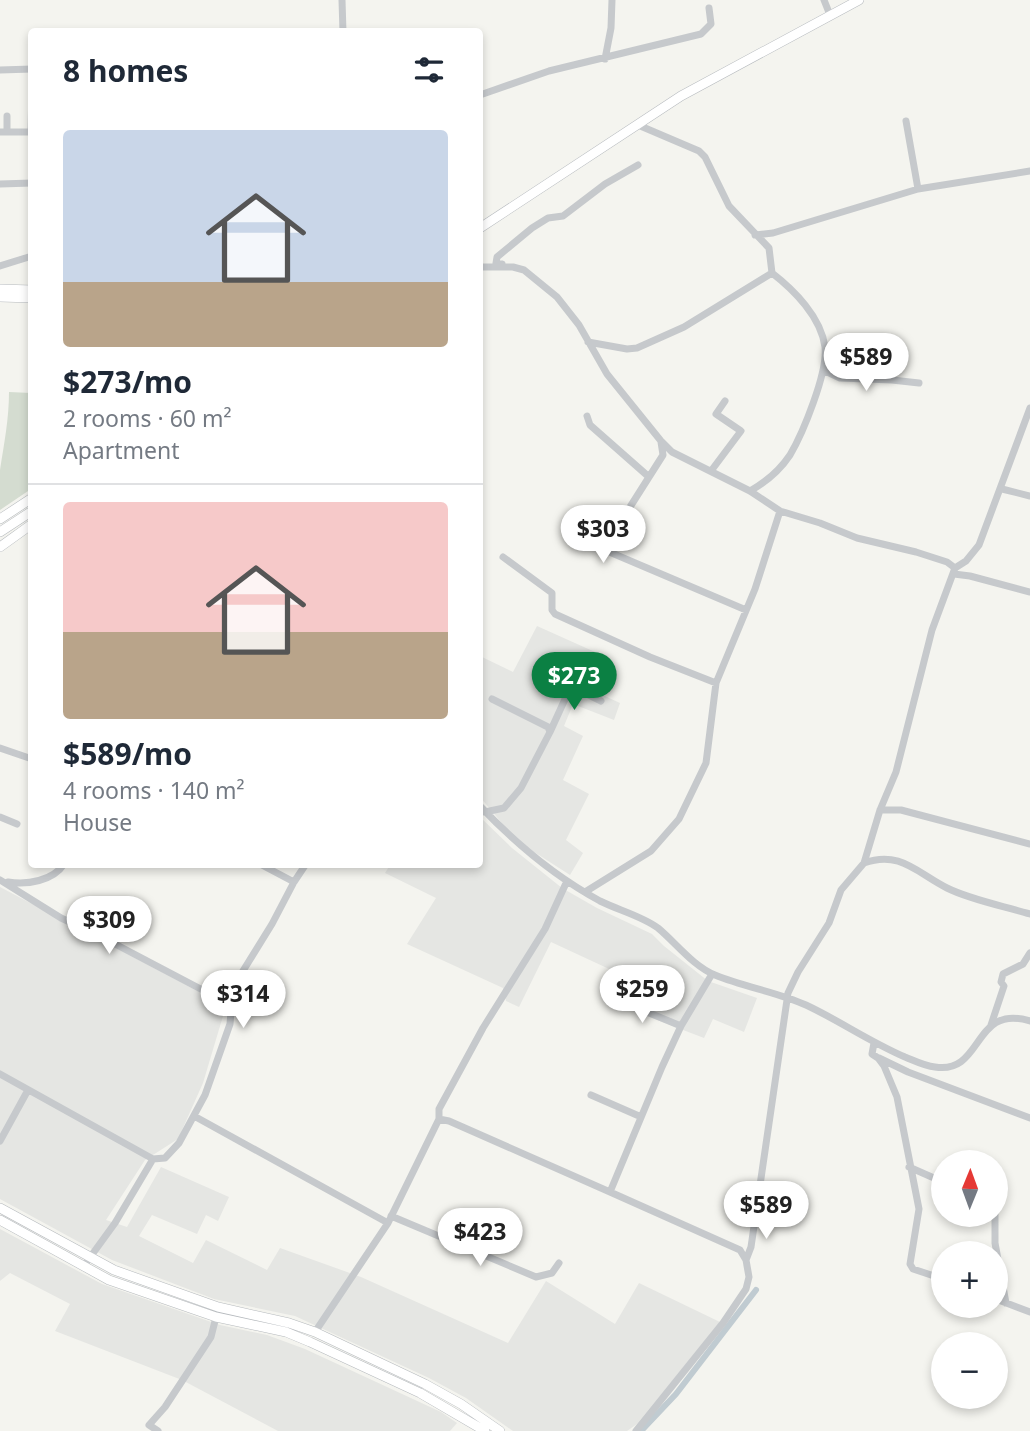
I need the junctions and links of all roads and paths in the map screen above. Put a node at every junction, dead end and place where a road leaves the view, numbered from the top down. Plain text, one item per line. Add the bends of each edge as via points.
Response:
1 (342, 0) edge
2 (612, 0) edge
3 (824, 0) edge
4 (859, 0) edge
5 (709, 8) dead end
6 (830, 15) junction
7 (343, 28) edge
8 (605, 59) junction
9 (28, 69) edge
10 (0, 70) edge
11 (483, 94) edge
12 (7, 116) dead end
13 (906, 121) dead end
14 (638, 125) junction
15 (3, 132) edge
16 (28, 132) edge
17 (638, 165) dead end
18 (1030, 171) edge
19 (28, 183) edge
20 (0, 184) edge
21 (918, 189) junction
22 (483, 226) edge
23 (755, 235) junction
24 (28, 257) edge
25 (0, 266) edge
26 (483, 267) edge
27 (513, 267) junction
28 (772, 273) junction
29 (0, 289) edge
30 (28, 290) edge
31 (0, 298) edge
32 (28, 298) edge
33 (588, 342) junction
34 (823, 370) junction
35 (919, 383) dead end
36 (725, 401) dead end
37 (1030, 408) edge
38 (587, 416) dead end
39 (661, 441) junction
40 (711, 471) junction
41 (649, 477) junction
42 (1002, 489) junction
43 (750, 491) junction
44 (1030, 496) edge
45 (28, 501) edge
46 (780, 511) junction
47 (0, 519) edge
48 (28, 520) edge
49 (28, 521) edge
50 (0, 533) edge
51 (0, 547) edge
52 (503, 557) dead end
53 (954, 571) junction
54 (1030, 592) edge
55 (746, 610) junction
56 (716, 683) junction
57 (492, 699) dead end
58 (601, 701) dead end
59 (550, 732) junction
60 (0, 748) edge
61 (28, 758) edge
62 (483, 809) edge
63 (483, 810) edge
64 (880, 810) junction
65 (0, 817) edge
66 (17, 824) dead end
67 (1030, 844) edge
68 (864, 863) junction
69 (62, 868) edge
70 (268, 868) edge
71 (303, 868) edge
72 (2, 881) edge
73 (567, 881) junction
74 (294, 882) junction
75 (585, 892) junction
76 (1030, 914) edge
77 (1030, 953) edge
78 (712, 974) junction
79 (614, 998) dead end
80 (788, 999) junction
81 (233, 1006) junction
82 (1030, 1021) edge
83 (991, 1025) junction
84 (681, 1026) junction
85 (874, 1043) junction
86 (878, 1058) junction
87 (0, 1074) edge
88 (28, 1090) junction
89 (591, 1095) dead end
90 (194, 1116) junction
91 (639, 1116) junction
92 (1030, 1118) edge
93 (439, 1119) junction
94 (0, 1141) edge
95 (153, 1159) junction
96 (909, 1167) junction
97 (931, 1177) edge
98 (610, 1192) junction
99 (0, 1208) edge
100 (389, 1219) junction
101 (0, 1220) edge
102 (90, 1258) junction
103 (746, 1260) junction
104 (559, 1263) dead end
105 (83, 1267) junction
106 (114, 1270) junction
107 (931, 1275) edge
108 (109, 1280) junction
109 (1008, 1304) edge
110 (217, 1312) junction
111 (1030, 1312) edge
112 (315, 1332) junction
113 (637, 1430) edge
114 (158, 1431) edge
115 (485, 1431) edge
116 (500, 1431) edge

1 - 7 street
2 - 8 street
3 - 6 street
4 - 6 main road
5 - 8 street via 711,24 701,34
6 - 14 main road via 681,96
8 - 11 street via 549,71
9 - 10 street
12 - 15 street
13 - 21 street
14 - 22 main road
14 - 23 street via 699,151 730,206
15 - 16 street
17 - 27 street via 563,216 531,228 498,257 496,263
18 - 21 street
19 - 20 street
21 - 23 street
23 - 28 street via 769,248
24 - 25 street
26 - 27 street
27 - 33 street via 524,270 557,297
28 - 33 street via 684,327 637,348
28 - 34 street via 791,288 822,335
29 - 30 main road
31 - 32 main road
33 - 39 street via 607,374
34 - 35 street via 839,378
34 - 43 street via 789,456 768,481
36 - 40 street via 716,414 741,431
37 - 42 street
38 - 41 street via 590,425
39 - 40 street via 672,452
39 - 41 street via 663,455
40 - 43 street
41 - 55 street via 600,548
42 - 44 street
42 - 53 street via 979,545
43 - 46 street
45 - 47 main road
46 - 53 street via 856,538 947,562
46 - 55 street
48 - 50 main road
49 - 51 main road
52 - 56 street via 552,593 555,614
53 - 54 street
53 - 64 street via 932,630 896,772
55 - 56 street
56 - 75 street via 706,763 679,819 651,851
57 - 59 street
58 - 59 street via 571,685
59 - 62 street via 521,788 504,808
60 - 61 street
63 - 73 street via 514,842
64 - 67 street via 901,810
64 - 68 street
65 - 66 street
68 - 76 street via 879,858 901,861 948,889
68 - 80 street via 841,890 829,923 798,972
69 - 72 street via 32,882
70 - 74 street
71 - 74 street
72 - 81 street via 61,918
73 - 75 street
73 - 93 street via 545,929 439,1109
74 - 81 street via 233,988
75 - 78 street via 657,927
77 - 83 street via 1023,964 1003,974 1004,986
78 - 80 street
78 - 84 street
79 - 84 street
80 - 85 street
80 - 103 street
81 - 90 street
82 - 83 street via 1003,1018
83 - 85 street via 960,1063 949,1067 923,1065
84 - 91 street
85 - 86 street via 872,1054
86 - 92 street
86 - 96 street via 897,1097
87 - 88 street
88 - 94 street
88 - 95 street
89 - 91 street
90 - 95 street via 165,1158
90 - 100 street
91 - 98 street
93 - 98 street
93 - 100 street
95 - 102 street
96 - 97 street
96 - 107 street via 919,1209 910,1264
98 - 103 street via 740,1250
99 - 102 main road
100 - 104 street via 536,1276 552,1273
100 - 112 street
101 - 105 main road
102 - 105 street
102 - 106 main road
103 - 113 street via 746,1289
105 - 108 main road
106 - 108 main road
106 - 110 main road
108 - 110 main road
109 - 111 street
110 - 112 main road via 289,1323
110 - 114 street via 211,1337 149,1425
110 - 115 main road via 310,1342 420,1393
112 - 116 main road via 425,1384

